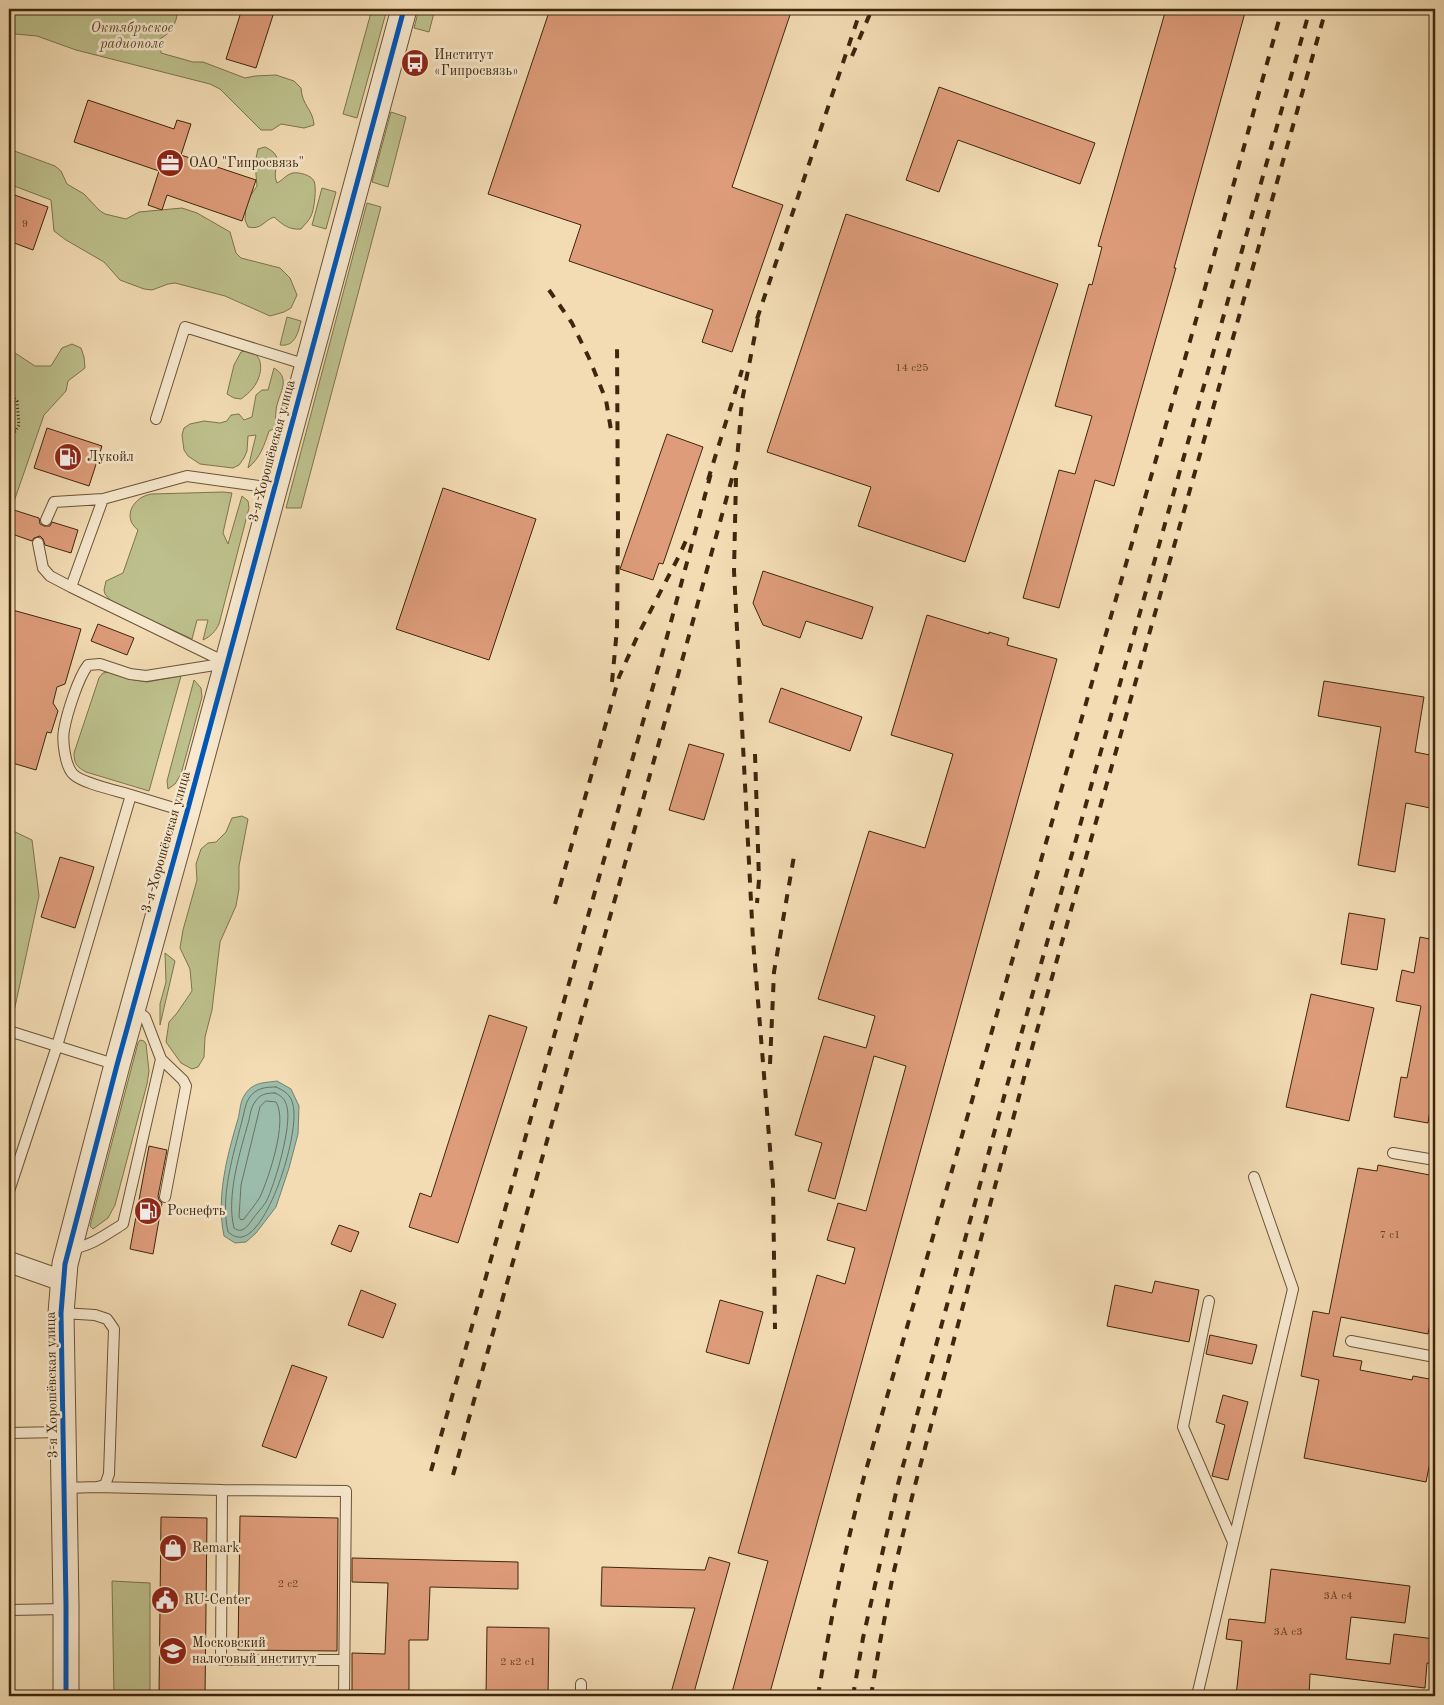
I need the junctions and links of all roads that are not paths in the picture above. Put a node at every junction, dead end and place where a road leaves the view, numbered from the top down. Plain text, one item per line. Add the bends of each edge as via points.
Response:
1 (404, 9) edge
2 (307, 365) junction
3 (156, 419) dead end
4 (274, 488) junction
5 (103, 498) junction
6 (46, 520) dead end
7 (38, 543) dead end
8 (71, 587) junction
9 (227, 663) junction
10 (131, 795) junction
11 (187, 812) junction
12 (133, 1008) junction
13 (9, 1032) edge
14 (57, 1046) junction
15 (161, 1059) junction
16 (117, 1064) junction
17 (1393, 1153) dead end
18 (1435, 1160) edge
19 (1254, 1177) dead end
20 (9, 1190) edge
21 (165, 1197) dead end
22 (68, 1249) junction
23 (9, 1262) edge
24 (62, 1281) junction
25 (1209, 1301) dead end
26 (61, 1313) junction
27 (1351, 1341) dead end
28 (1435, 1357) edge
29 (9, 1432) edge
30 (64, 1432) junction
31 (97, 1487) junction
32 (65, 1488) junction
33 (222, 1490) junction
34 (1233, 1542) junction
35 (66, 1609) junction
36 (9, 1610) edge
37 (344, 1660) junction
38 (580, 1684) dead end
39 (66, 1696) edge
40 (344, 1696) edge
41 (581, 1696) edge
42 (1197, 1696) edge

1 - 2 street, 3-я Хорошёвская улица
2 - 3 lane via 185,327
2 - 4 street, 3-я Хорошёвская улица
4 - 5 lane via 187,476
4 - 9 street, 3-я Хорошёвская улица
5 - 6 lane via 54,502
5 - 8 lane
7 - 8 lane via 43,568 50,576
8 - 9 lane
9 - 10 lane via 146,676 100,664 88,665 82,674 64,730 68,764 72,774 82,780
9 - 11 street, 3-я Хорошёвская улица
10 - 11 lane
10 - 14 lane
11 - 12 street, 3-я Хорошёвская улица
12 - 15 lane via 145,1018
12 - 16 street, 3-я Хорошёвская улица
13 - 14 lane
14 - 16 lane
14 - 20 lane
15 - 21 lane via 186,1086
15 - 22 lane via 122,1224 82,1248
16 - 22 street, 3-я Хорошёвская улица
17 - 18 lane
19 - 34 lane via 1293,1289
22 - 24 street, 3-я Хорошёвская улица
23 - 24 street
24 - 26 street, 3-я Хорошёвская улица
25 - 34 lane via 1183,1427
26 - 30 street, 3-я Хорошёвская улица
26 - 31 lane via 95,1314 107,1319 114,1329 109,1474 105,1485
27 - 28 lane
29 - 30 lane
30 - 32 street, 3-я Хорошёвская улица
31 - 32 lane
31 - 33 lane
32 - 35 street, 3-я Хорошёвская улица
33 - 37 lane via 221,1660
33 - 37 lane via 346,1491
34 - 42 lane
35 - 36 lane
35 - 39 street, 3-я Хорошёвская улица
37 - 40 lane
38 - 41 lane

